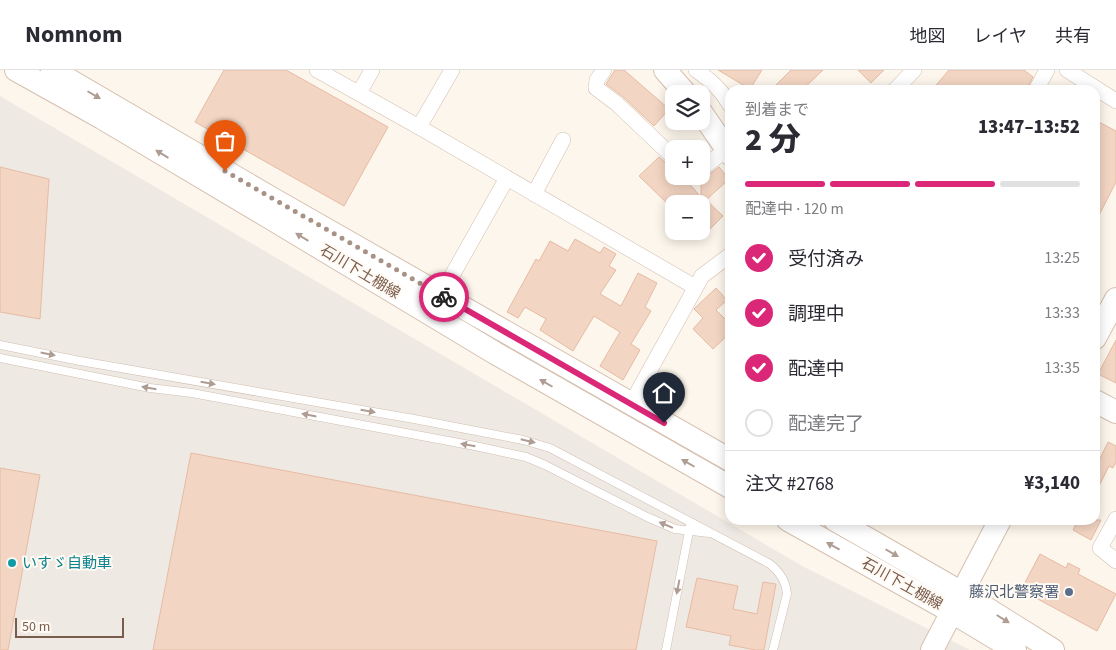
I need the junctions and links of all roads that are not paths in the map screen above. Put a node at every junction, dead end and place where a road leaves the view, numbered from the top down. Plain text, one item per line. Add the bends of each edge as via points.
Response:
1 (16, 70) edge
2 (52, 70) edge
3 (317, 70) edge
4 (372, 70) edge
5 (452, 70) edge
6 (604, 70) edge
7 (665, 70) edge
8 (696, 70) edge
9 (914, 70) edge
10 (1047, 70) edge
11 (1067, 70) edge
12 (678, 85) edge
13 (900, 85) edge
14 (1039, 85) edge
15 (1090, 85) edge
16 (1100, 92) edge
17 (359, 93) junction
18 (725, 96) edge
19 (1116, 102) edge
20 (710, 125) edge
21 (420, 127) junction
22 (563, 140) dead end
23 (725, 145) edge
24 (665, 149) edge
25 (725, 154) edge
26 (710, 163) edge
27 (507, 178) junction
28 (534, 194) junction
29 (725, 259) edge
30 (695, 287) junction
31 (441, 295) junction
32 (1116, 299) edge
33 (1100, 329) edge
34 (0, 345) edge
35 (0, 358) edge
36 (631, 404) junction
37 (1100, 404) edge
38 (1116, 412) edge
39 (725, 457) edge
40 (725, 485) edge
41 (1116, 519) edge
42 (691, 522) junction
43 (798, 525) edge
44 (842, 525) edge
45 (997, 525) edge
46 (689, 532) junction
47 (714, 533) junction
48 (1116, 562) edge
49 (957, 603) junction
50 (666, 650) edge
51 (773, 650) edge
52 (932, 650) edge
53 (1015, 650) edge
54 (1053, 650) edge

40 -> 1 street, 石川下土棚線 via 494,354 259,211
2 -> 31 street, 石川下土棚線
3 - 17 street
4 - 17 street
5 - 21 street
6 - 24 street via 596,88 616,102
7 - 12 street
8 - 18 street via 714,83
9 - 13 street
10 - 14 street
11 - 15 street
16 - 19 street
17 - 21 street
20 - 23 street
21 - 27 street
22 - 28 street
25 - 26 street
27 - 28 street
27 - 31 street
28 - 30 street
29 - 30 street via 702,276
30 - 36 street
31 - 36 street, 石川下土棚線
32 - 33 street
34 -> 42 lane via 529,441 564,454
46 -> 35 lane via 647,517 526,457
36 - 39 street, 石川下土棚線
37 - 38 street
41 - 48 street via 1100,548
42 - 46 lane
42 - 47 lane
49 -> 43 street, 石川下土棚線
44 -> 49 street, 石川下土棚線
45 - 49 street
46 - 47 lane
46 -> 50 lane
47 - 51 lane via 770,564 783,578 787,594
49 - 52 street
49 - 53 street, 石川下土棚線
49 -> 54 street, 石川下土棚線

